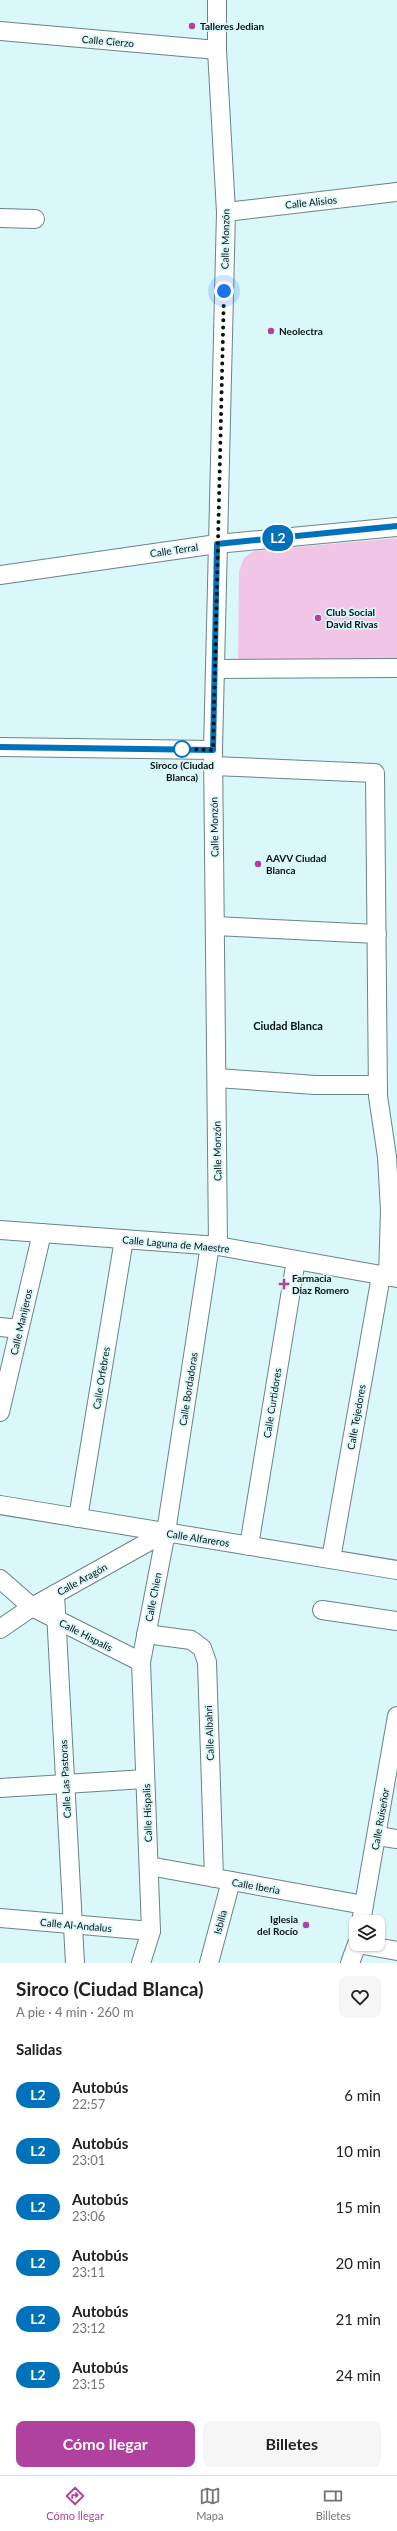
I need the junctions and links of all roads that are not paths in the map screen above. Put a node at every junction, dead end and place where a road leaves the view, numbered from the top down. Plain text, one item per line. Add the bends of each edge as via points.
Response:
1 (217, 0) edge
2 (0, 31) edge
3 (217, 50) junction
4 (397, 192) edge
5 (226, 212) junction
6 (0, 218) edge
7 (35, 219) dead end
8 (397, 526) edge
9 (217, 544) junction
10 (0, 575) edge
11 (397, 668) edge
12 (215, 669) junction
13 (0, 746) edge
14 (213, 758) junction
15 (215, 926) junction
16 (377, 934) junction
17 (217, 1078) junction
18 (378, 1085) junction
19 (0, 1230) edge
20 (42, 1233) junction
21 (124, 1239) junction
22 (214, 1246) junction
23 (296, 1260) junction
24 (389, 1277) edge
25 (0, 1327) edge
26 (20, 1329) junction
27 (0, 1412) edge
28 (0, 1505) edge
29 (78, 1518) junction
30 (166, 1532) junction
31 (249, 1546) junction
32 (331, 1559) junction
33 (397, 1570) edge
34 (0, 1579) edge
35 (55, 1594) junction
36 (32, 1607) junction
37 (322, 1610) dead end
38 (56, 1620) junction
39 (397, 1621) edge
40 (0, 1629) edge
41 (146, 1634) junction
42 (141, 1662) junction
43 (396, 1725) edge
44 (145, 1780) junction
45 (65, 1784) junction
46 (0, 1788) edge
47 (378, 1836) junction
48 (397, 1839) edge
49 (149, 1866) junction
50 (214, 1878) junction
51 (231, 1881) junction
52 (362, 1914) edge
53 (0, 1918) edge
54 (73, 1925) junction
55 (151, 1931) junction
56 (385, 1949) edge
57 (354, 1951) edge
58 (397, 1951) edge
59 (75, 1963) edge
60 (141, 1963) edge
61 (209, 1963) edge
62 (350, 1963) edge

1 - 3 street, Calle Monzón
2 - 3 street, Calle Cierzo
3 - 5 street, Calle Monzón
4 - 5 street, Calle Alisios
5 - 9 street, Calle Monzón
6 - 7 street
8 - 9 street, Calle Terral
9 - 10 street, Calle Terral
9 - 12 street, Calle Monzón
11 - 12 street
12 - 14 street, Calle Monzón
13 - 14 street
14 - 15 street, Calle Monzón
14 - 16 street, Calle Tejedores via 375,773
15 - 16 street
15 - 17 street, Calle Monzón
16 - 18 street, Calle Tejedores
17 - 18 street via 316,1085
17 - 22 street, Calle Monzón
18 - 24 street, Calle Tejedores via 390,1210
19 - 20 street, Calle Laguna de Maestre
20 - 21 street, Calle Laguna de Maestre
20 - 26 street, Calle Manijeros
21 - 22 street, Calle Laguna de Maestre
21 - 29 street, Calle Orfebres
22 - 23 street, Calle Laguna de Maestre
22 - 30 street, Calle Bordadoras
23 - 24 street, Calle Laguna de Maestre
23 - 31 street, Calle Curtidores
24 - 32 street, Calle Tejedores
25 - 26 street
26 - 27 street, Calle Manijeros
28 - 29 street, Calle Alfareros
29 - 30 street, Calle Alfareros
30 - 31 street, Calle Alfareros
30 - 35 street, Calle Aragón
30 - 41 street, Calle Chien
31 - 32 street, Calle Alfareros
32 - 33 street, Calle Alfareros
34 - 36 street, Calle Hispalis
35 - 36 street, Calle Aragón
35 - 38 street, Calle Las Pastoras
36 - 38 street, Calle Hispalis
36 - 40 street, Calle Aragón
37 - 39 street
38 - 42 street, Calle Hispalis
38 - 45 street, Calle Las Pastoras
41 - 42 street, Calle Chien
41 - 50 street, Calle Albahri via 191,1640 202,1648 207,1662
42 - 44 street, Calle Híspalis
43 - 47 street, Calle Ruiseñor
44 - 45 street
44 - 49 street, Calle Híspalis
45 - 46 street
45 - 54 street, Calle Las Pastoras
47 - 48 street
47 - 52 street, Calle Ruiseñor
49 - 50 street, Calle Iberia
49 - 55 street, Calle Híspalis
50 - 51 street, Calle Iberia
51 - 52 street, Calle Iberia
51 - 61 street, Isbilia
53 - 54 street, Calle Al-Andalus
54 - 55 street, Calle Al-Andalus
54 - 59 street, Calle Las Pastoras
55 - 60 street, Calle Híspalis
56 - 58 street
57 - 62 street

